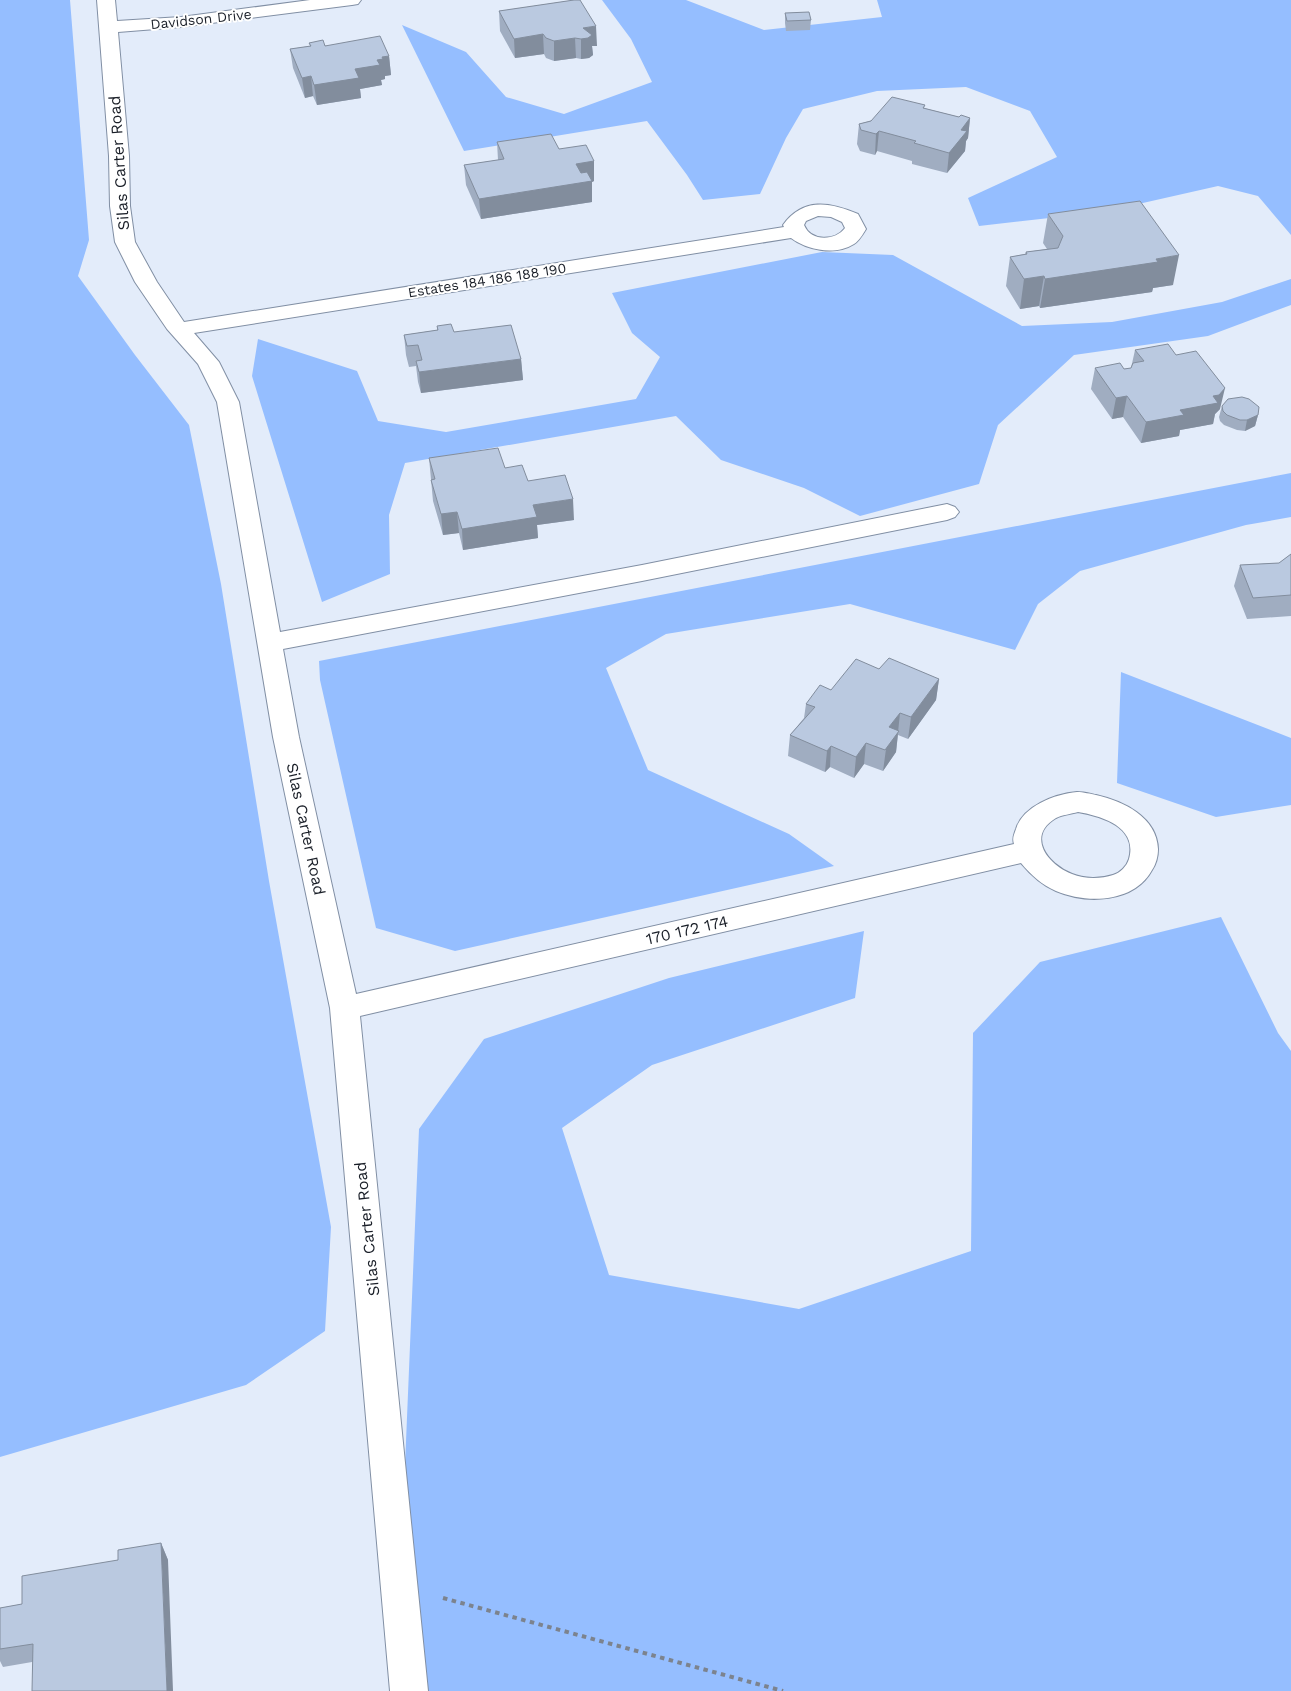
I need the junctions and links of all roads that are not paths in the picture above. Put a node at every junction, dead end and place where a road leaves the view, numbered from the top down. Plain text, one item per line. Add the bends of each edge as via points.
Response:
1 (106, 0) edge
2 (352, 0) edge
3 (109, 27) junction
4 (795, 232) dead end
5 (178, 329) junction
6 (947, 512) dead end
7 (270, 644) junction
8 (1028, 851) dead end
9 (345, 1008) junction
10 (409, 1691) edge

1 - 3 street, Silas Carter Road
2 - 3 street, Davidson Drive via 199,20
3 - 5 street, Silas Carter Road via 125,242 146,282
4 - 5 street, Estates 184 186 188 190
5 - 7 street, Silas Carter Road via 208,362 228,402
6 - 7 street
7 - 9 street, Silas Carter Road via 286,737
8 - 9 street, 170 172 174
9 - 10 street, Silas Carter Road

